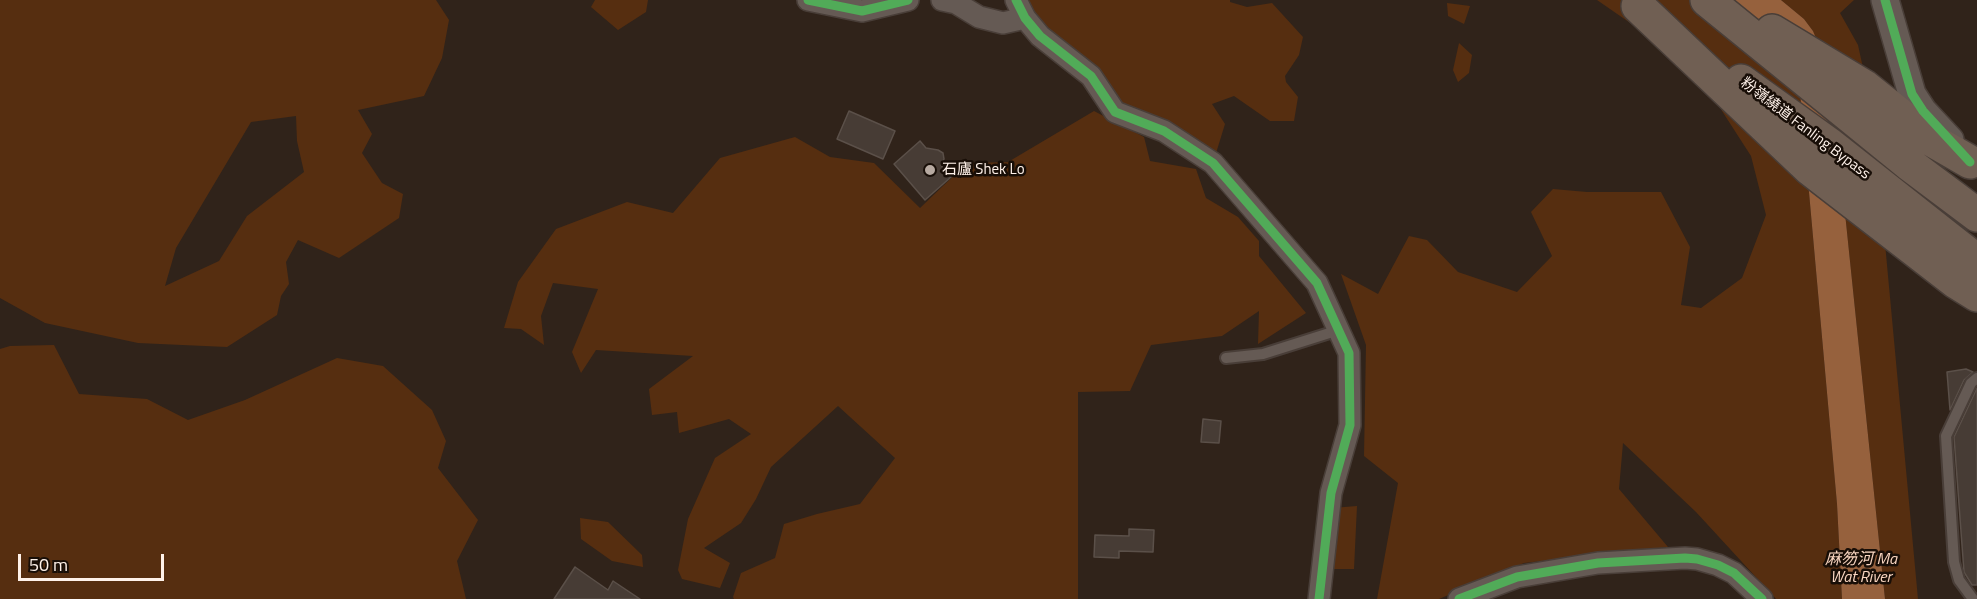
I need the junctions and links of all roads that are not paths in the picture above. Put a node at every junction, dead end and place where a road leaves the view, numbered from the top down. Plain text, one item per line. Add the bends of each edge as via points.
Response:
1 (808, 0) edge
2 (908, 0) edge
3 (942, 0) edge
4 (1707, 0) edge
5 (1721, 0) edge
6 (1885, 0) edge
7 (1634, 3) edge
8 (1021, 9) edge
9 (1970, 162) joint
10 (1882, 206) junction
11 (1977, 215) edge
12 (1977, 261) edge
13 (1977, 295) edge
14 (1339, 330) junction
15 (1226, 358) dead end
16 (1977, 378) edge
17 (1319, 599) edge
18 (1459, 599) edge
19 (1762, 599) edge
20 (1973, 599) edge

1 - 2 street via 862,11
3 - 8 street via 1003,23
4 - 11 highway
5 - 9 highway via 1865,87 1930,139
6 - 9 street via 1912,94
7 - 10 highway, 粉嶺繞道 Fanling Bypass via 1830,145
8 - 14 street via 1040,36 1091,76 1115,112 1164,131 1213,163 1317,283
10 - 12 highway, 粉嶺繞道 Fanling Bypass
10 - 13 highway via 1956,282
14 - 15 lane via 1263,354
14 - 17 street via 1349,352 1350,425 1331,493
16 - 20 lane via 1946,436 1954,562 1959,580
18 - 19 street via 1517,577 1598,563 1685,558 1734,573

